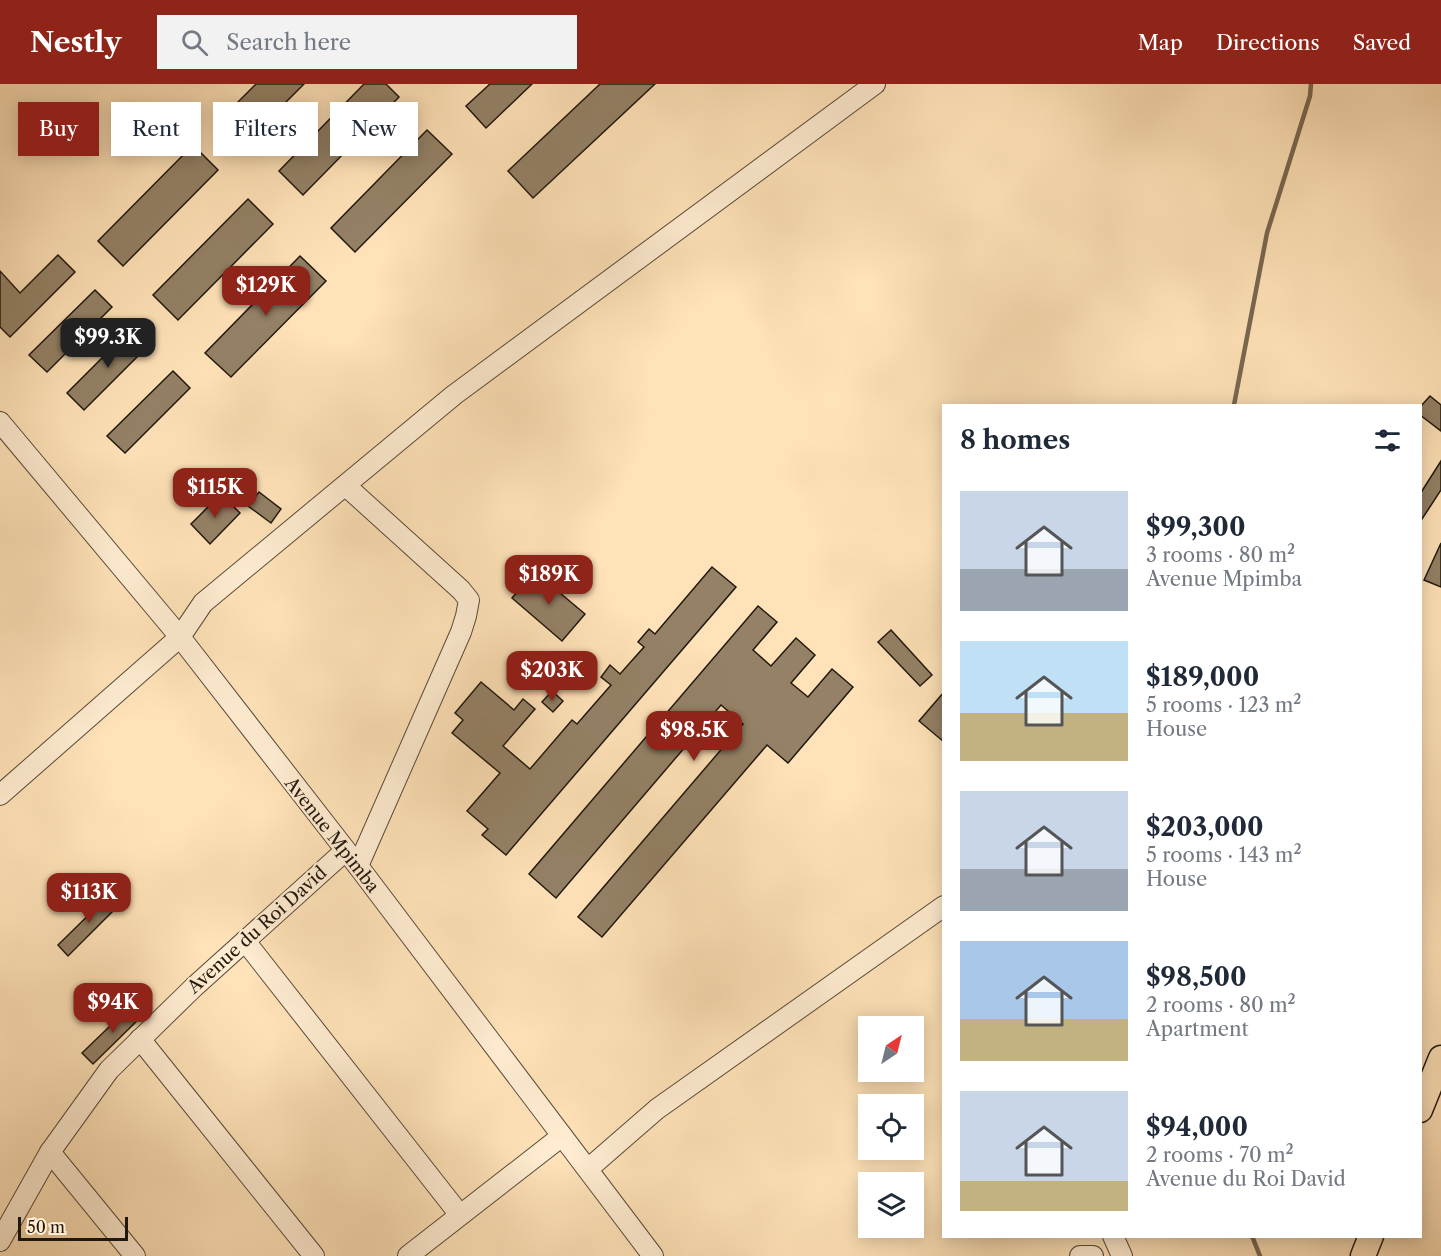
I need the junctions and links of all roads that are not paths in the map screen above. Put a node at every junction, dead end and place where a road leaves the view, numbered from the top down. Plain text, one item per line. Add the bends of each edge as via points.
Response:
1 (875, 84) edge
2 (0, 422) edge
3 (346, 486) junction
4 (180, 637) junction
5 (0, 795) edge
6 (345, 851) junction
7 (358, 866) junction
8 (942, 907) edge
9 (245, 940) junction
10 (140, 1039) junction
11 (1441, 1058) edge
12 (1422, 1105) edge
13 (562, 1136) junction
14 (50, 1152) junction
15 (588, 1169) junction
16 (460, 1215) junction
17 (1114, 1238) edge
18 (1370, 1238) edge
19 (0, 1241) edge
20 (135, 1256) edge
21 (314, 1256) edge
22 (408, 1256) edge
23 (653, 1256) edge
24 (1080, 1256) edge
25 (1092, 1256) edge
26 (1122, 1256) edge
27 (1363, 1256) edge

1 - 3 street via 454,394
2 - 4 street, Avenue Mpimba
3 - 4 street via 202,603
3 - 7 street via 469,600 461,632
4 - 5 street
4 - 6 street, Avenue Mpimba
6 - 7 street, Avenue Mpimba
6 - 9 street, Avenue du Roi David
7 - 13 street, Avenue Mpimba
8 - 15 street via 657,1108
9 - 10 street, Avenue du Roi David
9 - 16 street
10 - 14 street, Avenue du Roi David via 109,1070
10 - 21 street
11 - 12 main road
13 - 15 street, Avenue Mpimba
13 - 16 street
14 - 19 street, Avenue du Roi David
14 - 20 street
15 - 23 street, Avenue Mpimba
16 - 22 street
17 - 26 street
18 - 27 main road
24 - 25 street

